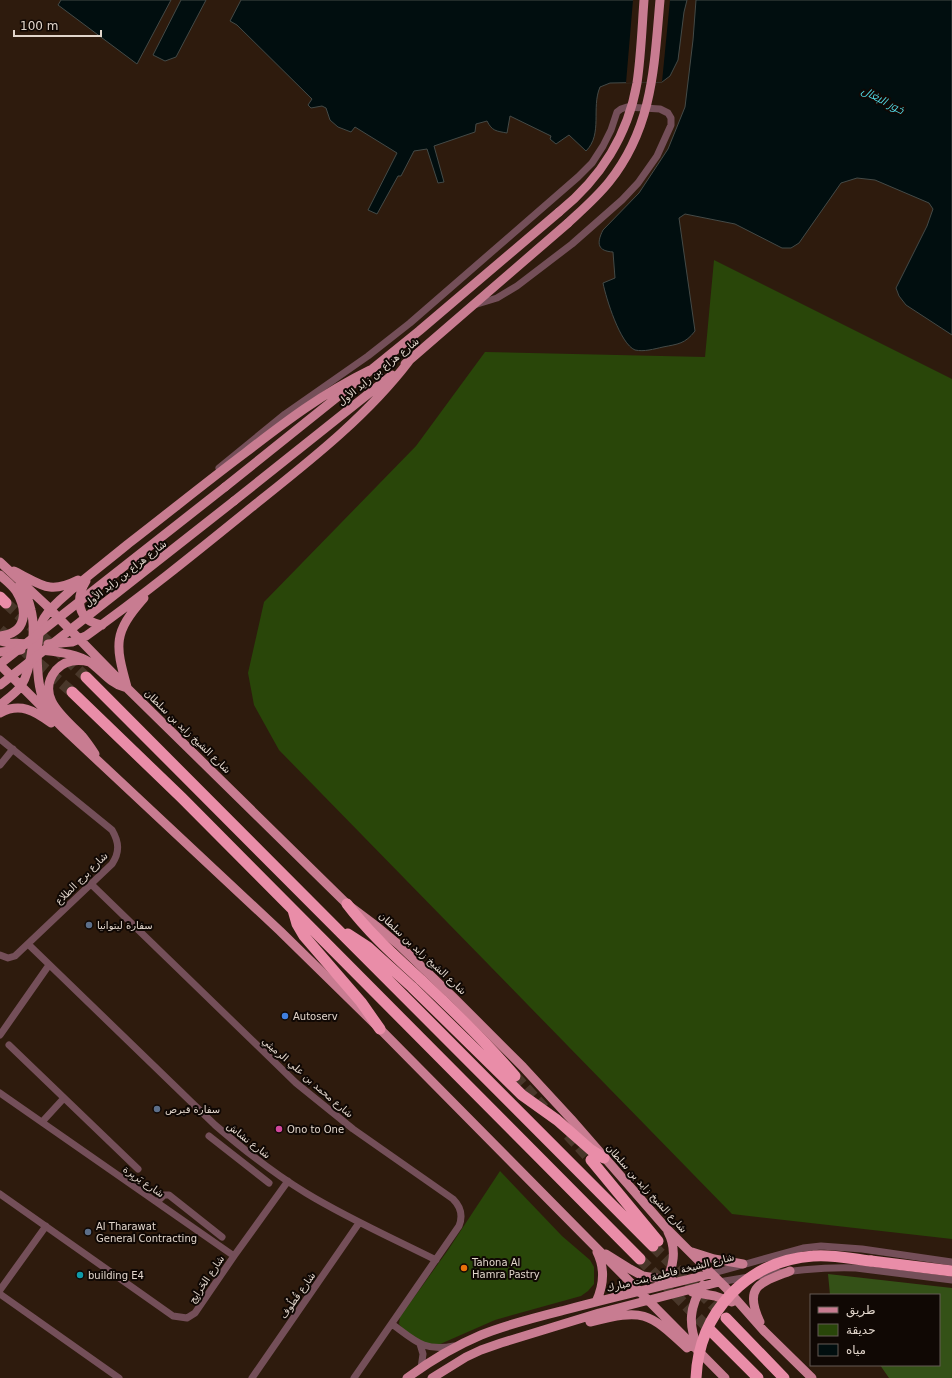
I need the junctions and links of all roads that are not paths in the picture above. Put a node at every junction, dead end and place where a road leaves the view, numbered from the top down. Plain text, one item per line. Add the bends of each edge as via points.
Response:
1 (644, 0) edge
2 (660, 0) edge
3 (474, 305) junction
4 (409, 361) junction
5 (370, 370) junction
6 (199, 488) junction
7 (3, 565) edge
8 (90, 574) junction
9 (0, 575) edge
10 (158, 582) junction
11 (50, 609) junction
12 (102, 625) junction
13 (0, 636) edge
14 (81, 639) junction
15 (0, 641) edge
16 (35, 646) junction
17 (0, 652) edge
18 (90, 662) junction
19 (0, 664) edge
20 (86, 677) tunnel mouth
21 (0, 686) edge
22 (21, 686) junction
23 (127, 688) junction
24 (72, 692) tunnel mouth
25 (0, 705) edge
26 (0, 713) edge
27 (64, 729) junction
28 (0, 739) edge
29 (13, 749) junction
30 (99, 762) junction
31 (0, 765) edge
32 (91, 884) junction
33 (347, 904) junction
34 (293, 910) junction
35 (337, 929) junction
36 (28, 944) junction
37 (0, 955) edge
38 (49, 964) junction
39 (380, 1030) junction
40 (0, 1035) edge
41 (9, 1045) dead end
42 (515, 1076) tunnel mouth
43 (0, 1093) edge
44 (64, 1098) junction
45 (42, 1122) junction
46 (209, 1136) dead end
47 (247, 1152) junction
48 (604, 1158) junction
49 (240, 1160) junction
50 (591, 1160) tunnel mouth
51 (138, 1169) dead end
52 (288, 1182) junction
53 (269, 1184) dead end
54 (0, 1194) edge
55 (158, 1202) junction
56 (204, 1223) junction
57 (359, 1223) junction
58 (46, 1226) junction
59 (666, 1228) junction
60 (197, 1230) junction
61 (222, 1237) dead end
62 (596, 1249) junction
63 (689, 1251) junction
64 (234, 1256) junction
65 (640, 1259) tunnel mouth
66 (436, 1260) junction
67 (952, 1262) edge
68 (743, 1264) junction
69 (790, 1271) junction
70 (952, 1271) edge
71 (710, 1274) junction
72 (952, 1280) edge
73 (677, 1282) junction
74 (722, 1282) junction
75 (665, 1283) junction
76 (0, 1290) edge
77 (685, 1290) junction
78 (700, 1290) junction
79 (638, 1291) junction
80 (0, 1294) edge
81 (648, 1300) junction
82 (596, 1302) junction
83 (740, 1305) junction
84 (726, 1318) tunnel mouth
85 (392, 1324) junction
86 (561, 1324) junction
87 (764, 1330) junction
88 (712, 1331) tunnel mouth
89 (420, 1344) junction
90 (460, 1345) junction
91 (700, 1353) junction
92 (421, 1368) junction
93 (724, 1377) edge
94 (119, 1378) edge
95 (252, 1378) edge
96 (354, 1378) edge
97 (407, 1378) edge
98 (432, 1378) edge
99 (696, 1378) edge
100 (758, 1378) edge
101 (784, 1378) edge
102 (812, 1378) edge

1 - 5 main road, شارع هزاع بن زايد الأول, bridge via 636,83 626,122 616,145 599,172 559,212 419,332
2 - 3 main road, شارع هزاع بن زايد الأول, bridge via 650,91 640,129 626,156 602,191
3 - 4 main road, شارع هزاع بن زايد الأول
3 - 6 street via 504,294 544,266 593,226 638,183 657,156 668,132 671,121 666,111 627,107 617,112 598,155 578,177 405,327 285,414 225,462
4 - 10 main road via 381,394 326,445
4 - 21 main road, شارع هزاع بن زايد الأول, bridge
5 - 6 main road via 313,402
5 - 19 main road, شارع هزاع بن زايد الأول, bridge
6 - 8 main road
7 - 8 main road via 50,588 69,585
7 - 11 main road, شارع الشيخ زايد بن سلطان
7 - 16 main road via 20,584 29,602
8 - 11 main road
8 - 12 main road via 81,591 79,604 89,620
9 - 13 main road via 15,591 22,606 23,618 19,628 14,632
10 - 12 main road
10 - 23 main road via 129,615 121,631 118,648
11 - 14 main road, شارع الشيخ زايد بن سلطان
11 - 16 main road via 40,625
12 - 14 main road
14 - 16 main road
14 - 23 main road, شارع الشيخ زايد بن سلطان
15 - 16 main road
16 - 17 main road
16 - 18 main road
16 - 22 main road
16 - 27 main road via 42,698
18 - 23 main road via 113,682
18 - 30 main road via 77,660 62,664 52,675 49,692 54,706 88,743
19 - 22 main road
20 - 35 highway
22 - 25 main road
22 - 27 main road
23 - 33 main road, شارع الشيخ زايد بن سلطان
24 - 34 highway
26 - 27 main road via 11,708 23,708
27 - 30 main road
28 - 29 street, شارع برج الطلاع
29 - 31 street
29 - 32 street, شارع برج الطلاع via 107,825 116,836 116,857
30 - 39 main road via 280,931
32 - 36 street, شارع برج الطلاع
32 - 66 street, شارع محمد بن علي الرميثي via 296,1083 352,1129 456,1202 461,1214 460,1226
33 - 42 highway via 372,934 464,1022
33 - 48 main road, شارع الشيخ زايد بن سلطان via 387,935 476,1019 547,1093
34 - 39 highway via 304,936 362,1002
34 - 65 highway
35 - 48 highway via 353,936 374,952 522,1095 558,1120 590,1150
35 - 50 highway via 656,1243
36 - 37 street, شارع برج الطلاع via 16,956
36 - 38 street, شارع نشاش
38 - 40 street
38 - 47 street, شارع نشاش via 215,1125
39 - 62 main road
41 - 44 street, شارع يَريِرة
43 - 45 street, شارع يَريِرة
44 - 45 street
44 - 51 street, شارع يَريِرة
45 - 55 street, شارع يَريِرة
46 - 49 street
47 - 49 street
47 - 52 street, شارع نشاش
48 - 59 main road, شارع الشيخ زايد بن سلطان
49 - 53 street
52 - 57 street, شارع نشاش
52 - 64 street, شارع الخَرايِج
54 - 58 street, شارع الخَرايِج
55 - 56 street via 168,1195
55 - 60 street, شارع يَريِرة
56 - 60 street
56 - 61 street
57 - 66 street, شارع نشاش
57 - 95 street, شارع قُطُوف
58 - 64 street, شارع الخَرايِج via 173,1316 187,1318 195,1313
58 - 76 street
59 - 63 main road, شارع الشيخ زايد بن سلطان
59 - 75 main road via 674,1254 671,1271
60 - 64 street, شارع يَريِرة
62 - 75 main road via 636,1273
62 - 79 main road
62 - 82 main road via 603,1273 602,1288
63 - 68 main road
63 - 71 main road, شارع الشيخ زايد بن سلطان
66 - 85 street, شارع محمد بن علي الرميثي
67 - 68 street, شارع الشيخة فاطمة بنت مبارك via 826,1246 803,1248
68 - 71 street, شارع الشيخة فاطمة بنت مبارك
69 - 72 street via 856,1268
69 - 74 street
69 - 87 main road via 763,1283 755,1291 753,1307
70 - 99 highway, bridge via 824,1255 777,1264 751,1277 728,1296 713,1318 702,1344
71 - 73 main road, شارع الشيخة فاطمة بنت مبارك
71 - 74 main road, شارع الشيخ زايد بن سلطان
71 - 78 main road
73 - 75 main road, شارع الشيخة فاطمة بنت مبارك
73 - 78 main road
74 - 78 main road
74 - 83 main road, شارع الشيخ زايد بن سلطان
75 - 77 main road
75 - 79 main road, شارع الشيخة فاطمة بنت مبارك
75 - 81 main road via 654,1297
77 - 78 main road
77 - 81 main road
78 - 83 main road
78 - 91 main road via 693,1306 691,1327
79 - 81 main road
79 - 82 main road, شارع الشيخة فاطمة بنت مبارك
80 - 94 street
81 - 86 main road
81 - 91 main road
82 - 90 main road, شارع الشيخة فاطمة بنت مبارك via 502,1327
83 - 87 main road, شارع الشيخ زايد بن سلطان
84 - 101 highway
85 - 89 street
85 - 96 street, شارع محمد بن علي الرميثي
86 - 93 main road via 581,1323 619,1315 641,1315 661,1324 702,1362
86 - 98 main road via 481,1350
87 - 102 main road, شارع الشيخ زايد بن سلطان
88 - 100 highway
89 - 90 street via 441,1348
89 - 92 street via 423,1358
90 - 92 main road, شارع الشيخة فاطمة بنت مبارك
91 - 93 main road
92 - 97 main road, شارع الشيخة فاطمة بنت مبارك

